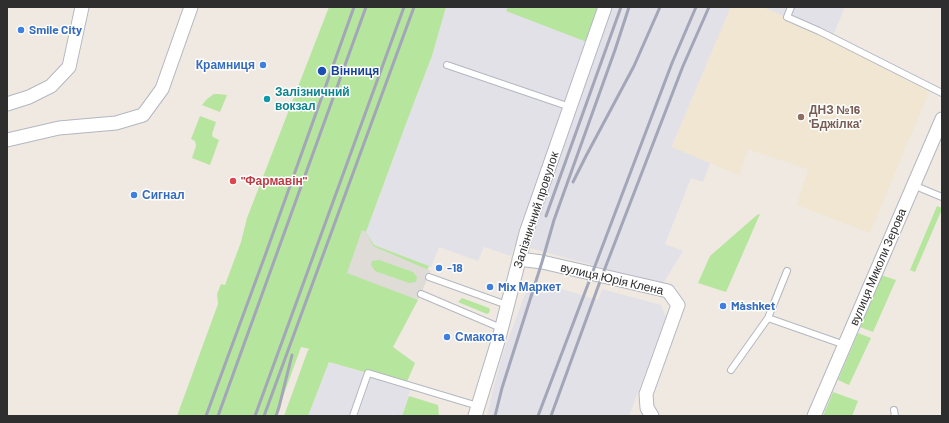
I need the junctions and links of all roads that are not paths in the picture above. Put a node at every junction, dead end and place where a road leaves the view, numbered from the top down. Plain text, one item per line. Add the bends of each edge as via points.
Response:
1 (82, 7) edge
2 (191, 7) edge
3 (605, 7) edge
4 (791, 7) edge
5 (446, 65) dead end
6 (942, 93) edge
7 (7, 104) edge
8 (570, 107) junction
9 (942, 119) edge
10 (7, 140) edge
11 (913, 185) junction
12 (942, 197) edge
13 (519, 259) junction
14 (787, 271) dead end
15 (429, 276) dead end
16 (421, 294) dead end
17 (507, 306) junction
18 (768, 318) junction
19 (501, 328) junction
20 (845, 345) junction
21 (731, 370) dead end
22 (477, 411) edge
23 (352, 416) edge
24 (652, 416) edge
25 (814, 416) edge

1 - 7 street via 69,67 51,86
2 - 10 street via 162,89 143,115 116,123 59,128
3 - 8 street, Залізничний провулок
4 - 6 lane via 787,17
5 - 8 lane
8 - 13 street, Залізничний провулок
9 - 11 street, вулиця Миколи Зерова
11 - 12 lane
11 - 20 street, вулиця Миколи Зерова
13 - 17 street, Залізничний провулок
13 - 24 street, вулиця Юрія Клена via 668,291 678,305 646,394 646,408
14 - 18 lane
15 - 17 lane
16 - 19 lane
17 - 19 street, Залізничний провулок
18 - 20 lane
18 - 21 lane
19 - 22 street, Залізничний провулок
20 - 25 street, вулиця Миколи Зерова
22 - 23 lane via 368,373

